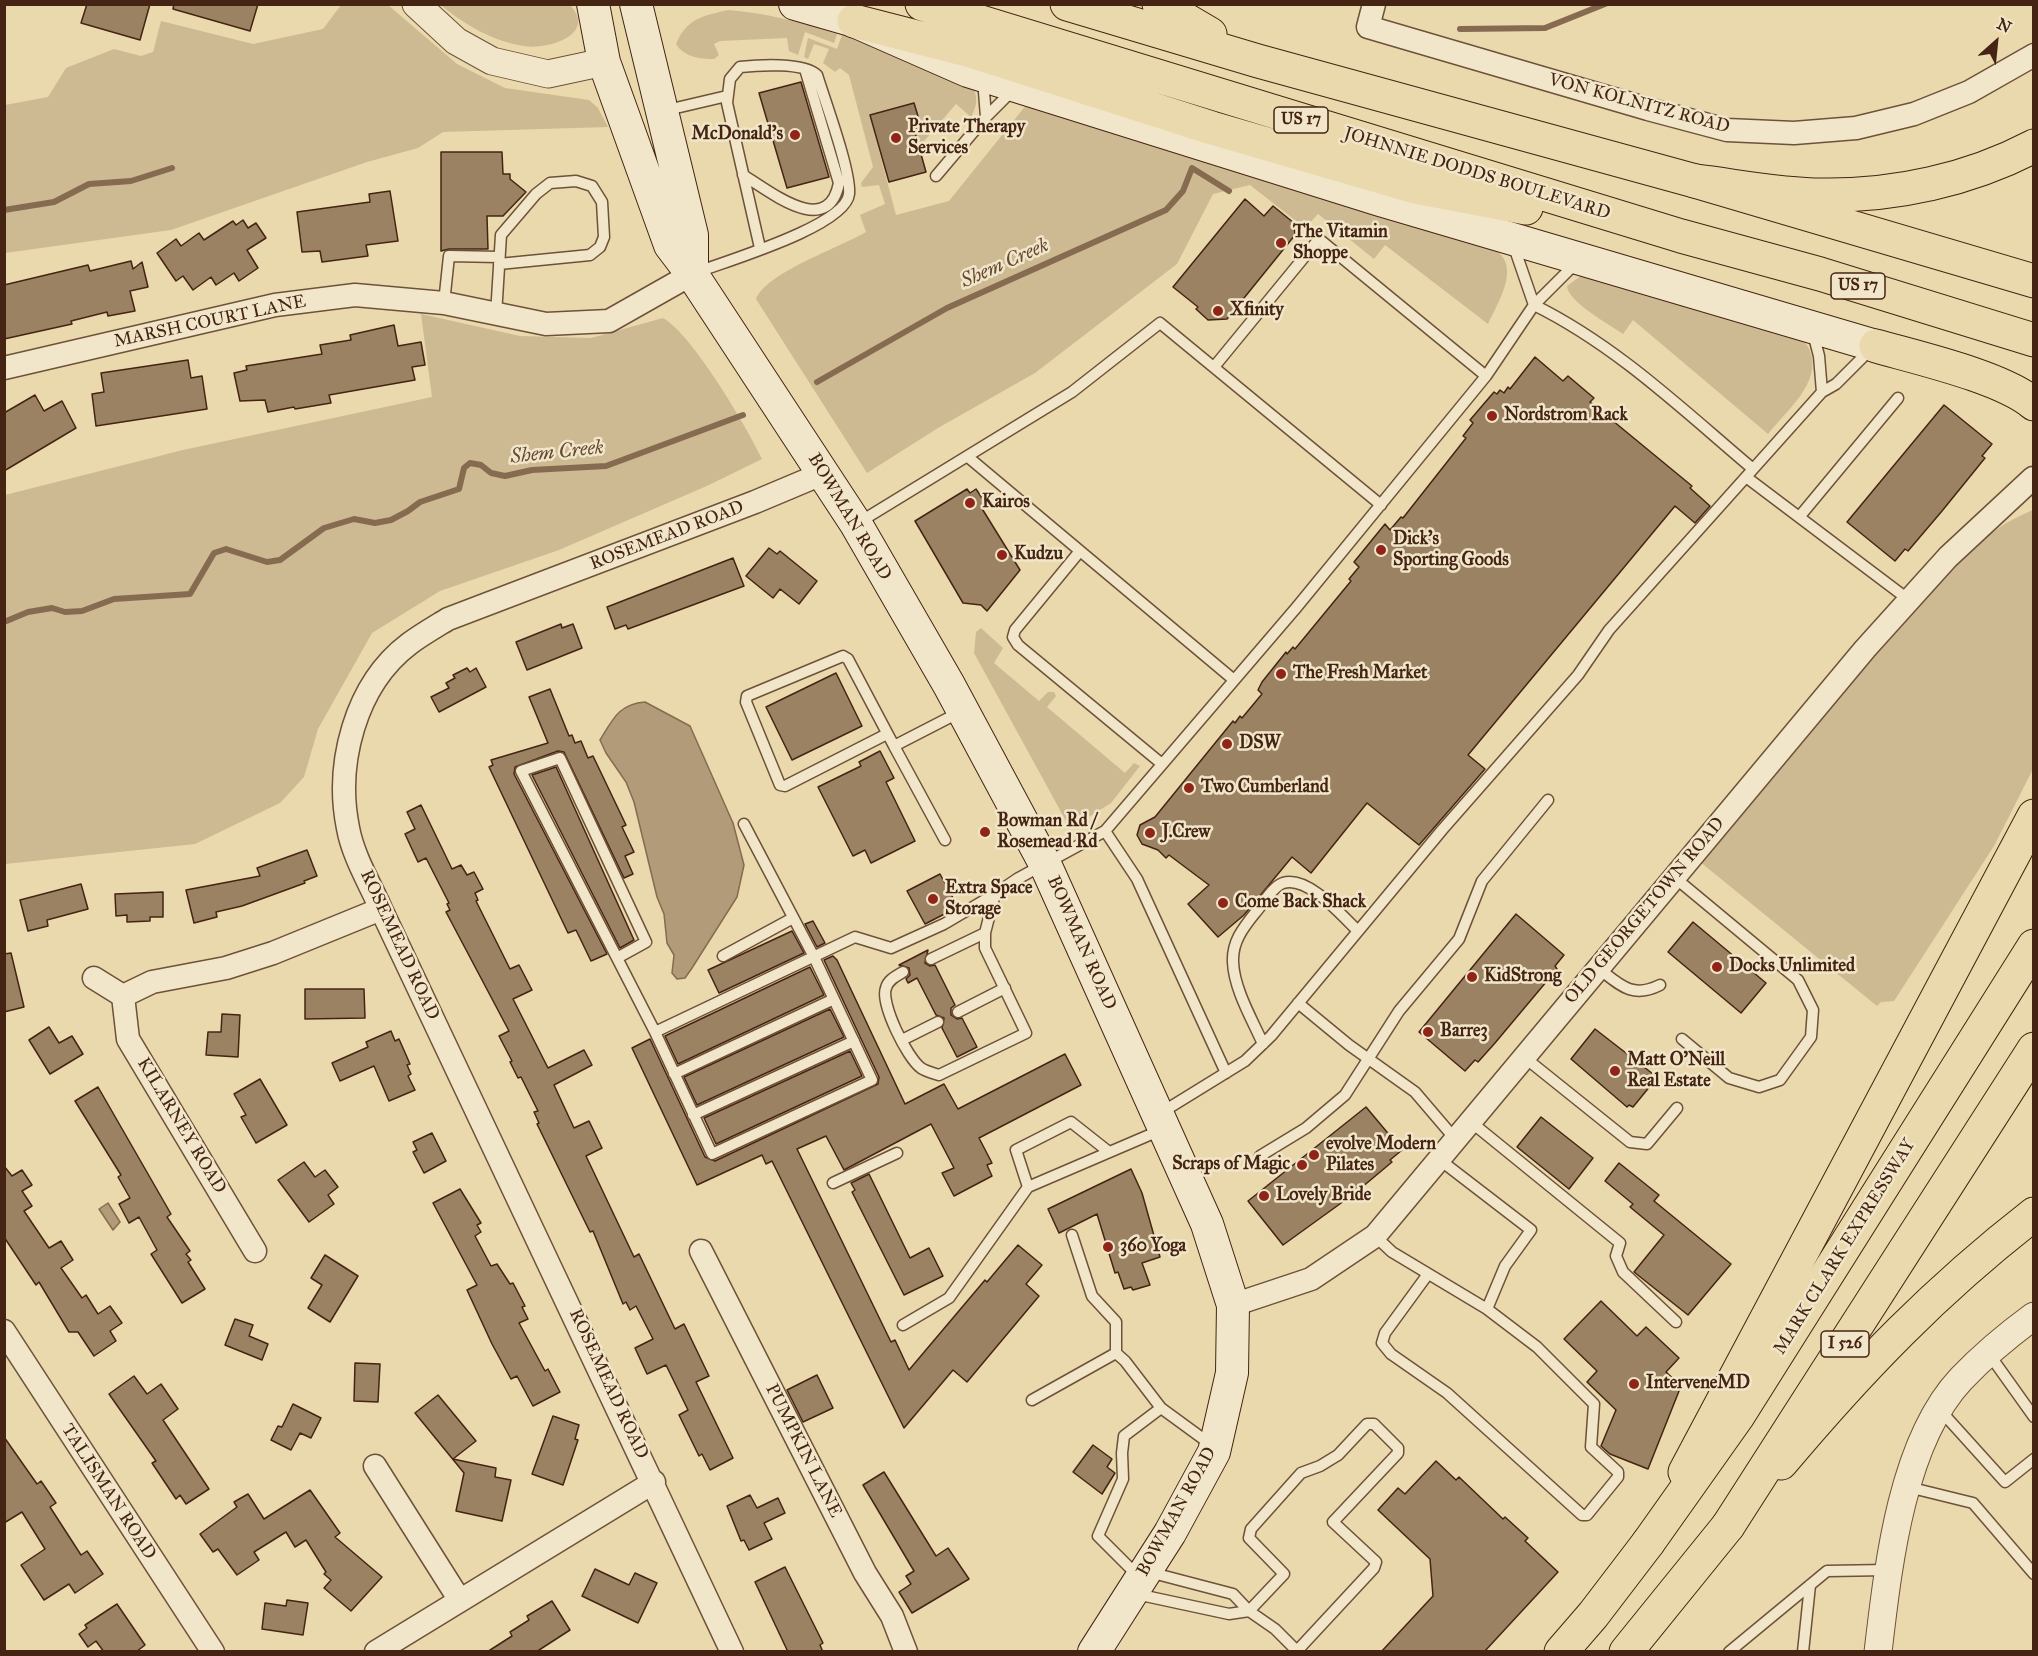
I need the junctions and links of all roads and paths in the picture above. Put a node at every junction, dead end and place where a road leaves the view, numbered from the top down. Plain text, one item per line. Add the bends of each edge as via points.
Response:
1 (416, 4) edge
2 (593, 4) edge
3 (636, 4) edge
4 (795, 4) edge
5 (922, 4) edge
6 (1067, 4) edge
7 (1159, 4) edge
8 (1374, 4) edge
9 (854, 21) junction
10 (2034, 55) edge
11 (1258, 61) junction
12 (604, 62) junction
13 (805, 69) junction
14 (983, 75) junction
15 (1017, 86) junction
16 (727, 96) junction
17 (663, 112) junction
18 (986, 117) junction
19 (2034, 146) edge
20 (743, 175) junction
21 (936, 176) dead end
22 (1695, 181) junction
23 (1681, 236) junction
24 (1511, 238) junction
25 (760, 248) junction
26 (1580, 259) junction
27 (499, 260) junction
28 (692, 274) junction
29 (2034, 281) edge
30 (444, 303) junction
31 (1534, 305) junction
32 (496, 316) junction
33 (1811, 327) junction
34 (2034, 340) edge
35 (1876, 346) junction
36 (1214, 367) junction
37 (4, 369) edge
38 (1486, 376) junction
39 (1822, 392) junction
40 (1898, 398) dead end
41 (2034, 404) edge
42 (968, 457) junction
43 (824, 472) junction
44 (1750, 473) junction
45 (2033, 478) edge
46 (1381, 505) junction
47 (1800, 516) junction
48 (856, 524) junction
49 (1080, 551) junction
50 (1909, 600) junction
51 (1234, 680) junction
52 (962, 711) junction
53 (887, 734) junction
54 (894, 746) junction
55 (1162, 764) junction
56 (1548, 800) dead end
57 (2034, 816) edge
58 (744, 824) dead end
59 (1105, 831) junction
60 (945, 840) dead end
61 (1045, 864) junction
62 (1674, 877) junction
63 (995, 894) junction
64 (381, 909) junction
65 (793, 918) junction
66 (1358, 931) junction
67 (985, 933) junction
68 (2034, 946) edge
69 (723, 956) dead end
70 (814, 957) junction
71 (617, 958) junction
72 (932, 959) dead end
73 (1598, 968) junction
74 (903, 972) dead end
75 (94, 978) dead end
76 (1660, 985) dead end
77 (1005, 988) junction
78 (123, 996) junction
79 (834, 999) junction
80 (1298, 1004) junction
81 (958, 1012) dead end
82 (938, 1022) dead end
83 (655, 1032) junction
84 (1682, 1039) dead end
85 (902, 1040) junction
86 (854, 1041) junction
87 (1263, 1044) junction
88 (2034, 1049) edge
89 (1524, 1057) junction
90 (1369, 1059) junction
91 (1226, 1073) junction
92 (674, 1074) junction
93 (1677, 1108) dead end
94 (693, 1115) junction
95 (1161, 1121) junction
96 (1471, 1122) junction
97 (1456, 1140) junction
98 (1108, 1152) junction
99 (897, 1153) dead end
100 (1260, 1156) dead end
101 (1440, 1160) junction
102 (833, 1182) dead end
103 (1028, 1187) junction
104 (2034, 1214) edge
105 (1072, 1234) dead end
106 (1375, 1236) junction
107 (255, 1251) dead end
108 (701, 1251) dead end
109 (1428, 1274) junction
110 (1233, 1305) junction
111 (1487, 1310) junction
112 (2034, 1316) edge
113 (1676, 1322) dead end
114 (903, 1325) dead end
115 (4, 1331) edge
116 (1116, 1353) junction
117 (1989, 1354) junction
118 (1032, 1400) dead end
119 (1161, 1408) junction
120 (1940, 1410) junction
121 (2034, 1417) edge
122 (1215, 1448) junction
123 (2034, 1459) edge
124 (375, 1466) dead end
125 (654, 1482) junction
126 (1907, 1487) junction
127 (1728, 1526) junction
128 (1648, 1543) junction
129 (1887, 1570) junction
130 (2034, 1574) edge
131 (1139, 1581) junction
132 (1810, 1586) junction
133 (459, 1599) junction
134 (1249, 1611) junction
135 (1297, 1651) edge
136 (213, 1652) edge
137 (376, 1652) edge
138 (732, 1652) edge
139 (906, 1652) edge
140 (1094, 1652) edge
141 (1561, 1652) edge
142 (1626, 1652) edge
143 (1729, 1652) edge
144 (1803, 1652) edge
145 (1878, 1652) edge

1 - 12 street via 456,41 492,61 549,74
2 - 12 main road, BOWMAN ROAD
3 - 17 main road
4 - 9 main road
5 - 23 main road, JOHNNIE DODDS BOULEVARD / US 17
6 - 11 main road, US 17
7 - 11 main road
8 - 10 street, VON KOLNITZ ROAD via 1368,27 1727,130 1794,133 1845,129 1914,114 1969,92
9 - 14 main road
9 - 23 main road via 971,51 1212,128 1415,187
11 - 22 main road, US 17
12 - 28 main road, BOWMAN ROAD via 670,245
13 - 16 lane via 740,67 730,79
13 - 20 lane via 839,183 837,195 820,210 804,210
13 - 25 lane via 817,75 849,183 847,204 808,231
14 - 15 main road
14 - 18 lane
15 - 18 lane
15 - 24 main road
16 - 17 lane
16 - 20 lane
17 - 28 main road via 692,235
18 - 21 lane
19 - 22 main road via 2000,163 1939,183 1891,192 1821,195
20 - 25 lane
22 - 29 main road, US 17
23 - 34 main road, JOHNNIE DODDS BOULEVARD / US 17
24 - 26 main road
24 - 31 lane
25 - 28 lane
26 - 31 lane
26 - 33 main road
27 - 27 lane via 505,228 543,188 550,183 576,181 592,186 602,202 604,237 590,255
27 - 30 lane via 450,256
27 - 32 lane
28 - 32 street, MARSH COURT LANE via 609,321 546,324
28 - 43 main road, BOWMAN ROAD
30 - 32 street, MARSH COURT LANE
30 - 37 street, MARSH COURT LANE via 355,295 275,304
31 - 38 lane
31 - 44 lane via 1611,349
33 - 35 main road
33 - 39 lane via 1819,356
35 - 39 lane
35 - 41 main road via 1965,372 2023,395
36 - 38 lane via 1319,240
36 - 42 lane via 1160,323 1072,392
36 - 46 lane
38 - 46 lane
39 - 44 lane
40 - 47 lane
42 - 48 lane
42 - 49 lane
43 - 48 main road, BOWMAN ROAD
43 - 64 street, ROSEMEAD ROAD via 474,608 448,619 408,645 384,670 363,703 345,762 348,828
44 - 47 lane
44 - 66 lane via 1609,630 1578,675
45 - 50 street, OLD GEORGETOWN ROAD via 1948,557
46 - 51 lane
47 - 50 lane
48 - 52 main road, BOWMAN ROAD
49 - 51 lane
49 - 55 lane via 1013,637
50 - 62 street, OLD GEORGETOWN ROAD
51 - 55 lane
52 - 54 lane
52 - 61 main road, BOWMAN ROAD
53 - 53 lane via 848,658 843,656 747,696 746,702 780,785
53 - 54 lane
54 - 60 lane
55 - 59 lane
56 - 90 lane via 1482,881 1459,939 1399,1011
57 - 128 main road
58 - 65 lane
59 - 61 lane
59 - 91 lane via 1137,879
61 - 63 lane
61 - 95 main road, BOWMAN ROAD
62 - 73 street, OLD GEORGETOWN ROAD
62 - 84 lane via 1798,980 1813,1010 1811,1037 1780,1080 1759,1087 1730,1078
63 - 67 lane
63 - 70 lane via 944,924 891,948 855,937
64 - 78 street via 273,953 226,968 152,982
64 - 125 street, ROSEMEAD ROAD
65 - 69 lane
65 - 70 lane
66 - 80 lane
66 - 87 lane via 1315,891 1296,882 1283,883 1274,890 1240,932 1234,946 1238,984
67 - 72 lane
67 - 77 lane via 985,948
68 - 128 main road, MARK CLARK EXPRESSWAY via 1738,1416
70 - 79 lane
70 - 83 lane
71 - 71 lane via 611,947 521,771 560,758 646,942
71 - 83 lane
73 - 76 lane via 1625,989 1646,992
73 - 89 street, OLD GEORGETOWN ROAD
74 - 85 lane via 886,986 884,1000
75 - 78 street
77 - 81 lane
77 - 85 lane via 1026,1033 939,1074 921,1069
78 - 107 street, KILARNEY ROAD via 128,1039
79 - 86 lane
79 - 92 lane
80 - 87 lane
80 - 90 lane
82 - 85 lane
83 - 92 lane
86 - 94 lane
86 - 94 lane via 872,1080 712,1155
87 - 91 lane
88 - 127 main road, I 526
89 - 93 lane via 1630,1142 1647,1144
89 - 96 street, OLD GEORGETOWN ROAD
90 - 97 lane via 1415,1092
90 - 100 lane via 1345,1095 1326,1113
91 - 95 lane
92 - 94 lane
95 - 98 lane
95 - 110 main road, BOWMAN ROAD via 1207,1224
96 - 97 street, OLD GEORGETOWN ROAD
96 - 113 lane via 1620,1243 1616,1256 1623,1272
97 - 101 street, OLD GEORGETOWN ROAD
98 - 103 lane
98 - 103 lane via 1071,1122 1016,1150
99 - 102 lane
101 - 106 street, OLD GEORGETOWN ROAD
101 - 111 lane via 1531,1230 1506,1266
103 - 114 lane via 949,1298
104 - 127 main road via 1978,1257 1877,1352
105 - 116 lane via 1092,1296 1116,1322
106 - 109 lane via 1392,1252
106 - 110 street, OLD GEORGETOWN ROAD via 1311,1279
108 - 139 street, PUMPKIN LANE via 861,1564 892,1616
109 - 111 lane
109 - 111 lane via 1385,1333 1382,1343 1391,1354 1447,1393 1581,1515 1587,1515 1618,1477 1618,1472 1591,1447 1594,1404 1537,1347
110 - 122 main road, BOWMAN ROAD via 1232,1373
112 - 117 street
115 - 136 street, TALISMAN ROAD
116 - 118 lane
116 - 119 lane
117 - 120 street via 1960,1380
117 - 121 lane
119 - 122 lane
119 - 131 lane via 1124,1436 1123,1479 1098,1536
120 - 123 lane via 2005,1482
120 - 126 street
122 - 131 main road, BOWMAN ROAD via 1170,1533
124 - 133 street
125 - 133 street
125 - 138 street, ROSEMEAD ROAD
126 - 129 street
126 - 130 lane via 1973,1503
127 - 142 main road
128 - 141 main road
129 - 132 lane via 1827,1571
129 - 145 street
131 - 134 lane via 1229,1614
131 - 134 lane via 1233,1594
131 - 140 main road, BOWMAN ROAD
132 - 143 lane
132 - 144 lane
133 - 137 street
134 - 135 lane
134 - 135 lane via 1284,1574 1249,1538 1251,1528 1301,1473 1338,1455 1367,1424 1374,1424 1398,1448 1398,1453 1333,1522 1376,1562 1374,1568

